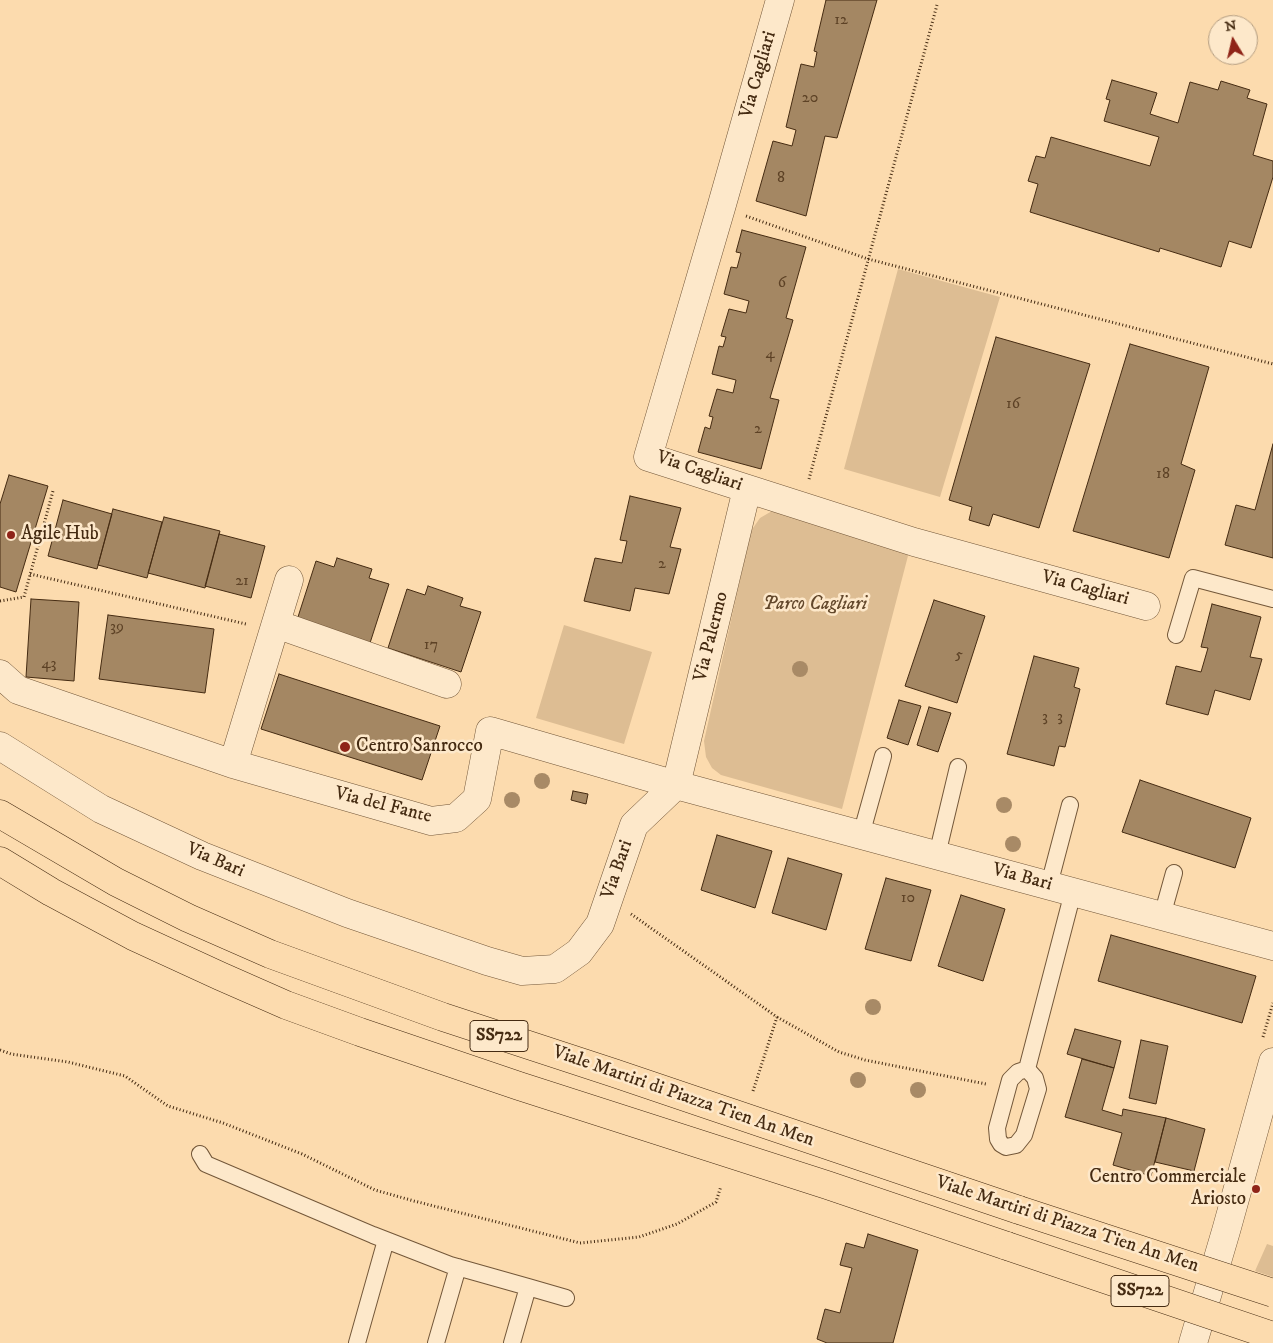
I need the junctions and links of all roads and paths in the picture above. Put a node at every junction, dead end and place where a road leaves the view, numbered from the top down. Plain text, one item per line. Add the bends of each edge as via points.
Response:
1 (780, 0) edge
2 (937, 5) dead end
3 (721, 208) junction
4 (868, 259) junction
5 (1273, 364) edge
6 (747, 489) junction
7 (53, 491) dead end
8 (802, 506) junction
9 (30, 574) junction
10 (289, 580) dead end
11 (1273, 598) edge
12 (0, 600) edge
13 (1146, 606) dead end
14 (274, 627) junction
15 (1176, 635) dead end
16 (0, 674) edge
17 (448, 684) dead end
18 (0, 746) edge
19 (883, 756) dead end
20 (233, 764) junction
21 (958, 767) dead end
22 (676, 785) junction
23 (1070, 805) dead end
24 (0, 814) edge
25 (861, 835) junction
26 (937, 855) junction
27 (0, 861) edge
28 (1174, 873) dead end
29 (1061, 889) junction
30 (609, 898) junction
31 (1162, 916) junction
32 (1273, 946) edge
33 (1273, 1003) edge
34 (777, 1017) junction
35 (1273, 1018) edge
36 (0, 1050) edge
37 (1273, 1062) edge
38 (1027, 1069) junction
39 (1008, 1088) junction
40 (752, 1092) dead end
41 (200, 1154) dead end
42 (721, 1186) dead end
43 (386, 1240) junction
44 (458, 1267) junction
45 (528, 1287) junction
46 (1273, 1293) edge
47 (566, 1298) dead end
48 (1273, 1336) edge
49 (356, 1343) edge
50 (436, 1343) edge
51 (512, 1343) edge
52 (1193, 1343) edge

1 - 3 street, Via Cagliari
2 - 4 path
3 - 4 path
3 - 6 street, Via Cagliari via 648,458
4 - 5 path
4 - 8 path
6 - 8 street, Via Cagliari
6 - 22 street, Via Palermo
7 - 9 path
8 - 13 street, Via Cagliari via 914,542
9 - 12 path via 24,597
9 - 14 path
10 - 14 street
11 - 15 lane via 1193,578
14 - 17 street
14 - 20 street
16 - 20 street, Via del Fante via 18,690
18 - 30 street, Via Bari via 101,808 202,856 347,913 522,970 556,969 579,952 600,924
19 - 25 lane
20 - 22 street, Via del Fante via 430,821 456,818 477,799 490,731
21 - 26 lane
22 - 25 street, Via Bari
22 - 30 street, Via Bari via 634,825
23 - 29 lane
24 - 46 highway, Viale Martiri di Piazza Tien An Men / SS722, bridge via 116,882 270,954 443,1017
25 - 26 street, Via Bari
26 - 29 street, Via Bari
27 - 48 highway, Viale Martiri di Piazza Tien An Men / SS722, bridge via 133,936 286,1005
28 - 31 lane
29 - 31 street, Via Bari
29 - 38 lane
30 - 34 path
31 - 32 street, Via Bari
33 - 35 path via 1269,1017
34 - 39 path via 839,1052
34 - 40 path
36 - 42 path via 125,1076 168,1106 223,1123 302,1154 375,1190 580,1243 639,1237 677,1224 716,1202
37 - 52 street
38 - 39 lane via 1010,1080
38 - 39 lane via 1035,1078 1038,1089 1024,1135 1016,1145 1006,1147 998,1139 997,1128
41 - 43 lane via 206,1164
43 - 44 lane
43 - 49 lane
44 - 45 lane
44 - 50 lane
45 - 47 lane
45 - 51 lane

